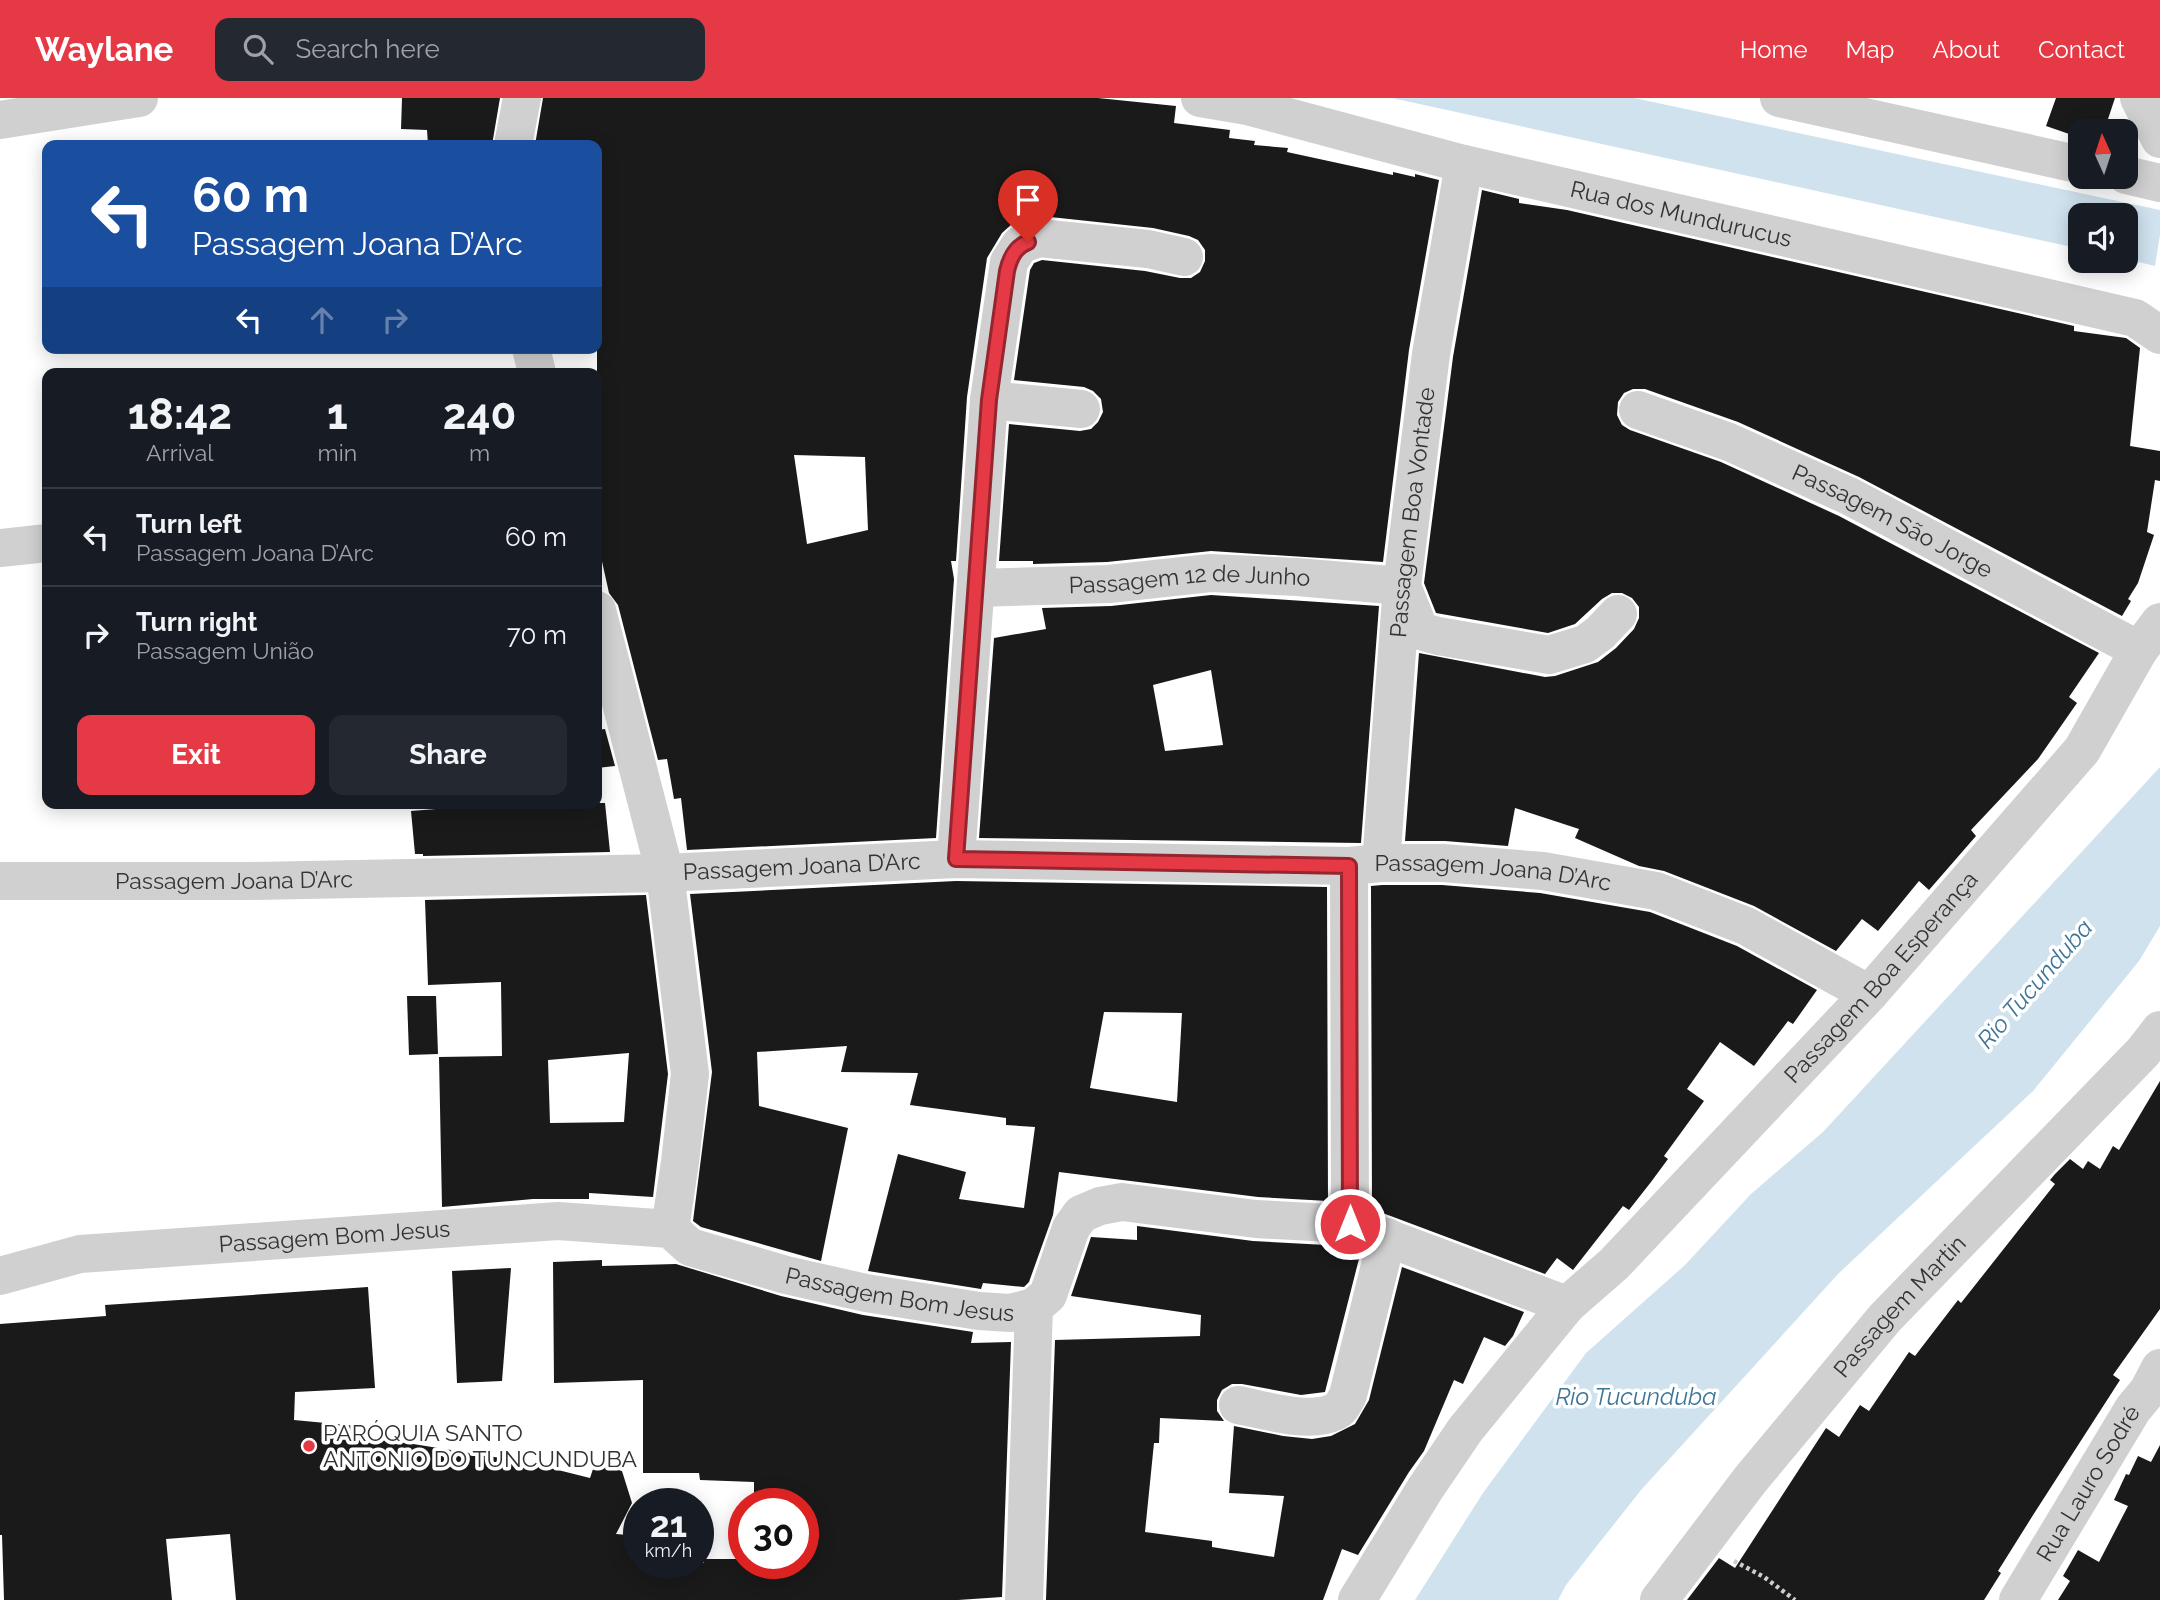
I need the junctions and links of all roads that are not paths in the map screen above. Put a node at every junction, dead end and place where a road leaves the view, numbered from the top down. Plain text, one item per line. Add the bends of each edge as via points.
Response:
1 (139, 98) edge
2 (522, 98) edge
3 (1200, 98) edge
4 (1779, 98) edge
5 (2139, 98) edge
6 (0, 120) edge
7 (2160, 139) edge
8 (514, 140) edge
9 (2068, 162) edge
10 (1464, 164) junction
11 (2138, 178) edge
12 (2160, 183) edge
13 (1184, 257) dead end
14 (2160, 335) edge
15 (989, 400) junction
16 (1081, 409) dead end
17 (1638, 410) dead end
18 (42, 544) edge
19 (0, 548) edge
20 (1402, 586) junction
21 (976, 588) junction
22 (1618, 614) dead end
23 (602, 629) edge
24 (2150, 636) edge
25 (956, 859) junction
26 (1365, 864) junction
27 (665, 873) junction
28 (0, 881) edge
29 (1869, 994) junction
30 (2160, 1030) edge
31 (1350, 1224) junction
32 (670, 1229) junction
33 (1387, 1237) junction
34 (0, 1276) edge
35 (1567, 1306) junction
36 (1034, 1307) junction
37 (2160, 1368) edge
38 (1238, 1405) dead end
39 (2146, 1415) edge
40 (1024, 1600) edge
41 (1357, 1600) edge
42 (1659, 1600) edge
43 (2018, 1600) edge

1 - 6 street
2 - 8 street
3 - 10 street, Rua dos Mundurucus via 1247,106
4 - 9 street
5 - 7 street
10 - 14 street, Rua dos Mundurucus via 2135,318
10 - 20 street, Passagem Boa Vontade via 1431,355
11 - 12 street
13 - 15 street via 1039,238 1020,245 1007,271
15 - 16 street
15 - 21 street
17 - 24 street, Passagem São Jorge via 1729,442
18 - 19 street
20 - 21 street, Passagem 12 de Junho via 1210,573 1109,584
20 - 22 street via 1420,631 1549,655 1585,644
20 - 26 street, Passagem Boa Vontade
21 - 25 street
23 - 27 street
24 - 29 street, Passagem Boa Esperança via 2082,750
25 - 26 street, Passagem Joana D’Arc
25 - 27 street, Passagem Joana D’Arc
26 - 29 street, Passagem Joana D’Arc via 1443,863 1543,871 1656,891 1746,926
26 - 31 street, Passagem Boa Vontade
27 - 28 street, Passagem Joana D’Arc
27 - 32 street via 690,1073
29 - 35 street, Passagem Boa Esperança via 1614,1265
30 - 42 street, Passagem Martin via 1885,1318 1750,1480
31 - 33 street, Passagem Bom Jesus
31 - 36 street, Passagem Bom Jesus via 1256,1219 1122,1202 1100,1206 1081,1214 1048,1295
32 - 34 street, Passagem Bom Jesus via 558,1221 394,1231 80,1254
32 - 36 street, Passagem Bom Jesus via 690,1247 710,1254 866,1293 979,1311 1010,1313
33 - 35 street, Passagem Bom Jesus
33 - 38 street via 1343,1405 1334,1413 1314,1416
35 - 41 street, Passagem Boa Esperança via 1465,1430
36 - 40 street
37 - 39 street, Rua Lauro Sodré via 2148,1391
39 - 43 street, Rua Lauro Sodré

